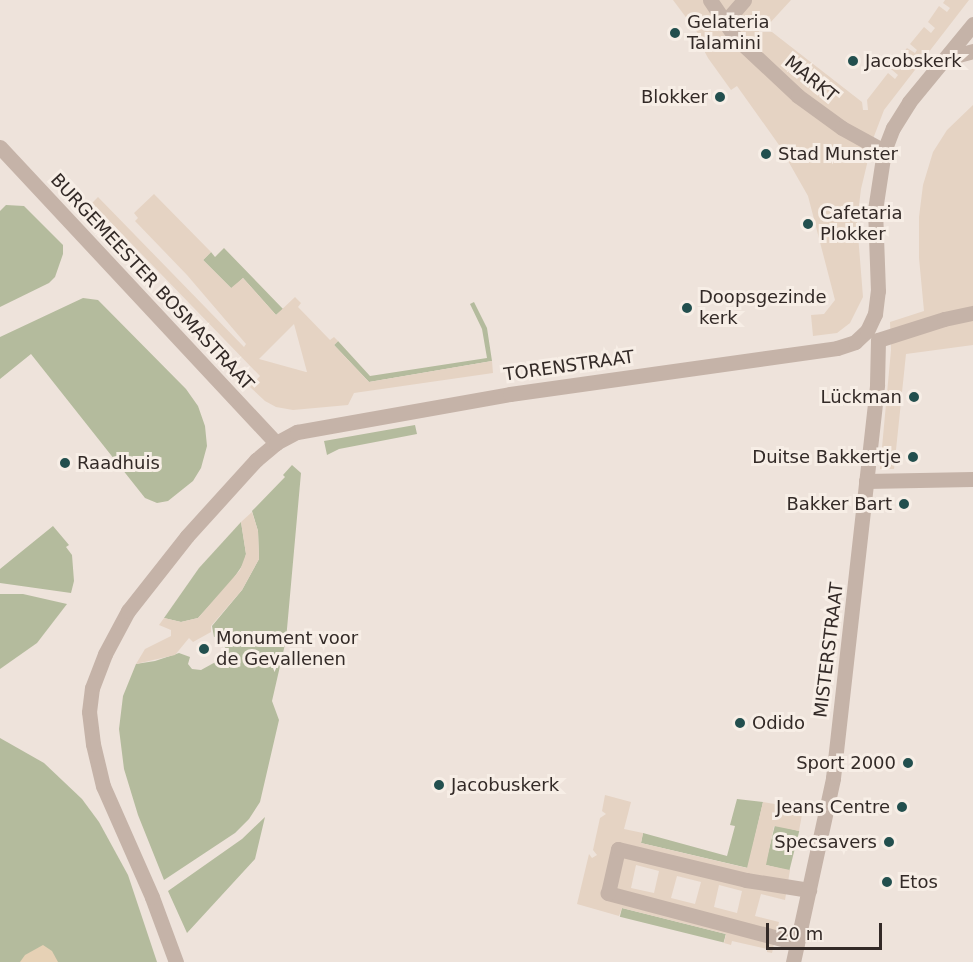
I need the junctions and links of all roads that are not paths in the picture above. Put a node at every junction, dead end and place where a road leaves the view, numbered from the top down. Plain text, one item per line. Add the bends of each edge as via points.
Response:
1 (710, 0) edge
2 (744, 0) edge
3 (725, 22) junction
4 (973, 24) edge
5 (973, 51) edge
6 (947, 58) junction
7 (884, 151) junction
8 (3, 157) edge
9 (973, 313) edge
10 (872, 335) junction
11 (276, 443) junction
12 (973, 478) edge
13 (866, 482) junction
14 (809, 890) junction
15 (797, 943) junction
16 (176, 962) edge
17 (793, 962) edge

1 - 3 street, MARKT
2 - 3 street
3 - 7 street, MARKT via 755,58 798,96
4 - 6 street
5 - 6 street
6 - 7 street via 909,102
7 - 10 street via 874,210 878,291
8 - 11 street, BURGEMEESTER BOSMASTRAAT
9 - 10 street, TORENSTRAAT
10 - 11 street, TORENSTRAAT via 837,348 510,394 324,426 297,432
10 - 13 street, MISTERSTRAAT via 877,384
11 - 16 street, TORENSTRAAT via 256,460 154,575 128,611 92,688 89,712 103,786
12 - 13 street
13 - 14 street, MISTERSTRAAT via 833,778
14 - 15 street, MISTERSTRAAT
14 - 15 street via 746,880 618,849 608,893
15 - 17 street, MISTERSTRAAT

